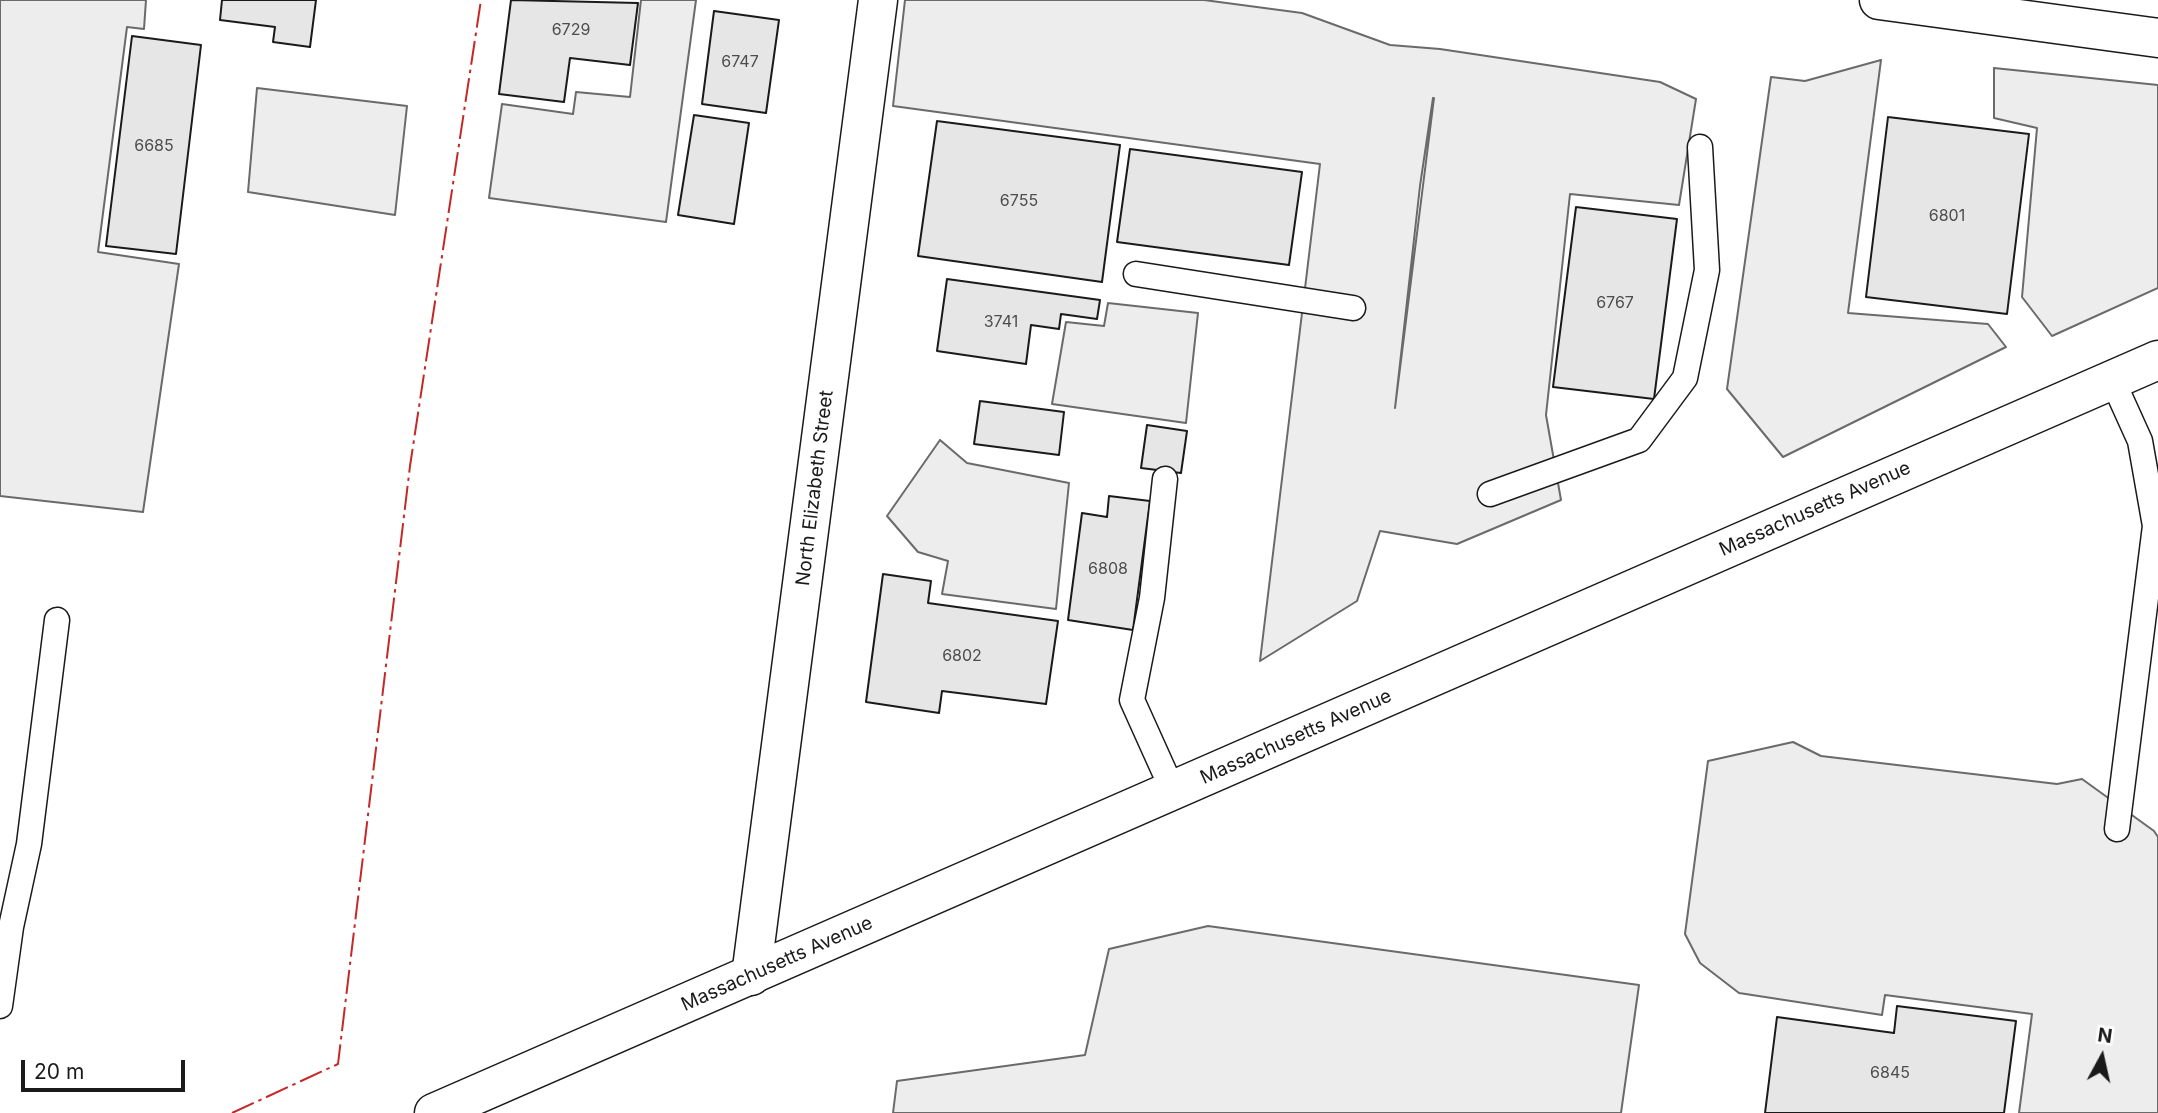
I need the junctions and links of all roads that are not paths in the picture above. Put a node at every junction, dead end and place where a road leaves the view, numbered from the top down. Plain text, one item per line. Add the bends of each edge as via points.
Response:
1 (878, 0) edge
2 (1880, 0) edge
3 (2158, 38) edge
4 (1700, 147) dead end
5 (1136, 275) dead end
6 (1353, 308) dead end
7 (2158, 359) edge
8 (2112, 379) junction
9 (1165, 478) dead end
10 (1490, 494) dead end
11 (57, 620) dead end
12 (1173, 791) junction
13 (2116, 829) dead end
14 (751, 976) junction
15 (0, 1006) edge
16 (434, 1113) edge

1 - 14 main road, North Elizabeth Street
2 - 3 main road
4 - 10 lane via 1707,271 1685,379 1639,440
5 - 6 lane
7 - 8 main road, Massachusetts Avenue
8 - 12 main road, Massachusetts Avenue
8 - 13 lane via 2140,441 2155,526
9 - 12 lane via 1152,598 1132,700
11 - 15 lane via 29,844
12 - 14 main road, Massachusetts Avenue
14 - 16 main road, Massachusetts Avenue

